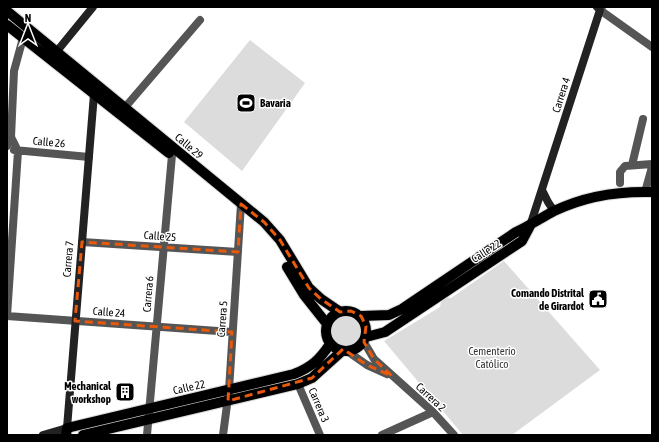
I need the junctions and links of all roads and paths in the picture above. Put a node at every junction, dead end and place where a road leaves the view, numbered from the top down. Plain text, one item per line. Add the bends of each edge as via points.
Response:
1 (93, 7) edge
2 (600, 8) edge
3 (7, 11) edge
4 (200, 20) dead end
5 (7, 25) edge
6 (23, 38) junction
7 (652, 47) edge
8 (53, 55) junction
9 (10, 71) edge
10 (95, 89) junction
11 (122, 111) junction
12 (643, 119) dead end
13 (11, 137) junction
14 (7, 146) edge
15 (7, 150) edge
16 (18, 151) junction
17 (172, 155) junction
18 (89, 157) junction
19 (632, 165) junction
20 (652, 165) edge
21 (620, 183) dead end
22 (542, 190) junction
23 (648, 192) edge
24 (240, 208) junction
25 (554, 211) junction
26 (530, 226) junction
27 (10, 233) edge
28 (82, 242) junction
29 (164, 248) junction
30 (238, 252) junction
31 (340, 312) junction
32 (7, 316) edge
33 (361, 316) junction
34 (76, 321) junction
35 (327, 324) junction
36 (156, 327) junction
37 (232, 332) junction
38 (365, 339) junction
39 (330, 344) junction
40 (344, 351) junction
41 (392, 376) junction
42 (298, 384) junction
43 (229, 390) junction
44 (228, 401) junction
45 (149, 409) junction
46 (433, 412) junction
47 (148, 419) junction
48 (66, 432) edge
49 (43, 435) edge
50 (83, 435) edge
51 (147, 435) edge
52 (223, 435) edge
53 (320, 435) edge
54 (382, 435) edge
55 (454, 435) edge

1 - 8 street
2 - 7 street
2 - 22 street, Carrera 4
3 - 8 main road, Calle 29
4 - 11 street
5 - 6 main road, Calle 29
6 - 8 main road, Calle 29
6 - 9 street
8 - 10 main road, Calle 29
9 - 13 street
10 - 11 main road, Calle 29
10 - 18 street, Carrera 7
11 - 17 main road, Calle 29
11 - 24 main road, Calle 29
12 - 19 street
13 - 14 street
13 - 16 street
15 - 16 street, Calle 26
16 - 18 street, Calle 26
16 - 27 street
17 - 24 main road, Calle 29
17 - 29 street, Carrera 6
18 - 28 street, Carrera 7
19 - 20 street
19 - 21 street via 626,166 620,172
20 - 23 street
22 - 25 street
22 - 26 street, Carrera 4
23 - 25 main road, Calle 22 via 601,195
24 - 30 street, Carrera 5
24 - 31 main road, Calle 29 via 264,222 280,240 309,288
24 - 35 main road, Calle 29 via 273,243 304,295
25 - 26 main road, Calle 22
26 - 33 main road, Calle 22 via 516,232 402,309 389,315
26 - 38 main road, Calle 22 via 522,241 385,332
27 - 32 street
28 - 29 street, Calle 25
28 - 34 street, Carrera 7
29 - 30 street, Calle 25
29 - 36 street, Carrera 6
30 - 37 street, Carrera 5
31 - 33 main road via 351,311
31 - 35 main road via 330,318
32 - 34 street, Calle 24
33 - 38 main road via 366,326
34 - 36 street, Calle 24
34 - 48 street, Carrera 7
35 - 39 main road via 327,338
36 - 37 street, Calle 24
36 - 45 street, Carrera 6
37 - 43 street, Carrera 5
38 - 40 main road via 356,349
38 - 41 street, Carrera 2 via 374,359
39 - 40 main road
39 - 43 main road, Calle 22 via 321,357 307,369
40 - 41 street, Carrera 2
40 - 42 main road, Calle 22 via 312,378
41 - 46 street, Carrera 2
42 - 44 main road, Calle 22
42 - 53 street, Carrera 3
43 - 44 street, Carrera 5
43 - 45 main road, Calle 22
44 - 47 main road, Calle 22
44 - 52 street, Carrera 5
45 - 47 street, Carrera 6
45 - 48 main road, Calle 22
46 - 54 street
46 - 55 street, Carrera 2
47 - 50 main road, Calle 22
47 - 51 street, Carrera 6
48 - 49 street, Calle 22

